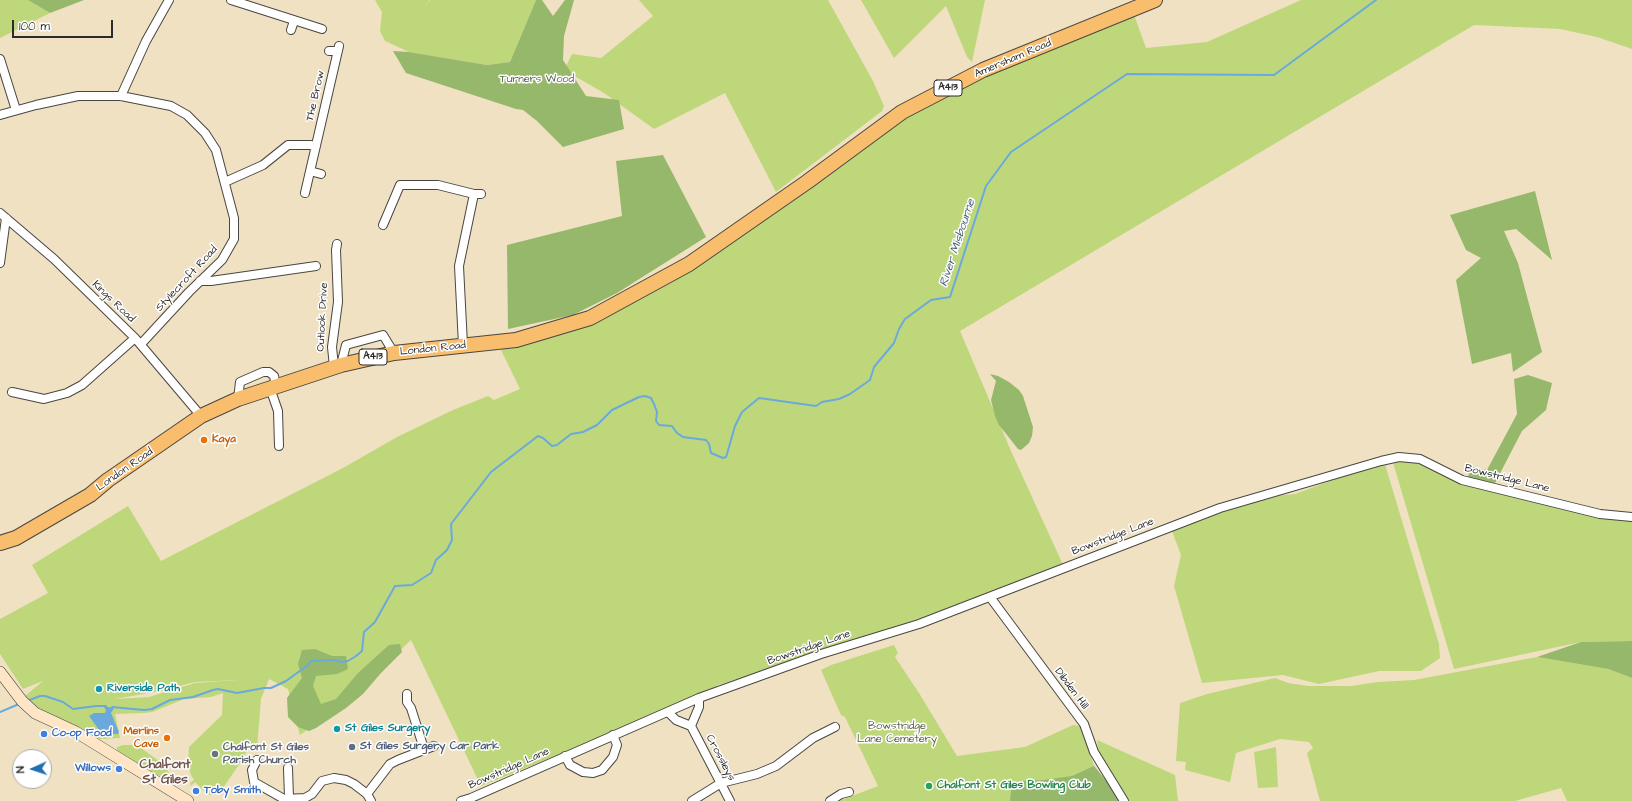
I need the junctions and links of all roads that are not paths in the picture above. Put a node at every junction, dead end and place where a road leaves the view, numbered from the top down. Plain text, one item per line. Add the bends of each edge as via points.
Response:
1 (169, 0) edge
2 (231, 0) edge
3 (1155, 0) edge
4 (1130, 5) edge
5 (294, 21) junction
6 (322, 29) dead end
7 (291, 30) dead end
8 (335, 49) dead end
9 (0, 59) edge
10 (121, 96) junction
11 (16, 110) junction
12 (0, 115) edge
13 (316, 146) junction
14 (310, 171) junction
15 (321, 174) dead end
16 (225, 182) junction
17 (305, 193) dead end
18 (761, 214) joint
19 (3, 216) edge
20 (384, 225) dead end
21 (337, 244) dead end
22 (0, 263) edge
23 (316, 266) dead end
24 (200, 281) junction
25 (138, 341) junction
26 (463, 345) junction
27 (394, 353) junction
28 (337, 366) junction
29 (273, 386) junction
30 (12, 392) dead end
31 (201, 416) junction
32 (279, 446) dead end
33 (1632, 517) edge
34 (0, 543) edge
35 (990, 596) junction
36 (0, 672) edge
37 (407, 694) dead end
38 (699, 698) junction
39 (668, 712) junction
40 (691, 726) junction
41 (835, 727) dead end
42 (613, 735) junction
43 (434, 746) dead end
44 (424, 749) junction
45 (565, 756) junction
46 (257, 760) dead end
47 (288, 768) dead end
48 (721, 783) junction
49 (849, 792) dead end
50 (369, 797) edge
51 (289, 798) junction
52 (188, 801) edge
53 (461, 801) edge
54 (692, 801) edge
55 (730, 801) edge
56 (830, 801) edge
57 (1124, 801) edge

1 - 10 street via 146,41
2 - 5 street
3 - 4 highway, Amersham Road / A413
4 - 18 highway, Amersham Road / A413 via 983,70 902,112
5 - 6 street
5 - 7 street
8 - 13 street, The Brow
9 - 11 street
10 - 11 street, Stylecroft Road via 78,96
10 - 16 street, Stylecroft Road via 171,106 187,115 205,133 216,150
11 - 12 street, Stylecroft Road
13 - 14 street, The Brow
13 - 16 street via 288,146 262,165
14 - 15 street
14 - 17 street, The Brow
16 - 24 street, Stylecroft Road via 234,218 234,239 222,260
18 - 26 highway, London Road / A413 via 689,264 590,318 516,340
19 - 22 street
19 - 25 street, Kings Road via 58,263
20 - 26 street via 400,185 438,185 477,194 459,266
21 - 28 street, Outlook Drive via 338,302 332,347
23 - 24 street
24 - 25 street, Stylecroft Road
25 - 30 street, Stylecroft Road via 82,385 67,393 44,399
25 - 31 street, Kings Road
26 - 27 highway, London Road / A413
27 - 28 highway, London Road / A413
27 - 28 street via 383,335 346,345
28 - 29 highway, London Road / A413
29 - 31 highway, London Road / A413
29 - 32 street via 278,411
31 - 34 highway, London Road / A413 via 90,495 16,538
33 - 35 street, Bowstridge Lane via 1600,514 1462,480 1420,459 1399,457 1220,508
35 - 38 street, Bowstridge Lane via 919,624 821,654
35 - 57 street, Dibden Hill via 1084,724 1094,752
36 - 52 street via 24,704 43,718 76,732
37 - 44 street
38 - 39 street, Bowstridge Lane
38 - 40 street via 699,707
39 - 40 street via 676,720
39 - 42 street, Bowstridge Lane
40 - 48 street, Crossleys
41 - 48 street via 813,738 776,766 757,774
42 - 45 street, Bowstridge Lane
42 - 45 street, Bowstridge Lane via 617,745 613,757 602,770 593,773 583,772 570,765
43 - 44 street
44 - 50 street via 390,764
45 - 53 street, Bowstridge Lane
46 - 51 street via 252,770 254,782 277,797
47 - 51 street
48 - 54 street
48 - 55 street, Crossleys
49 - 56 street
50 - 51 street via 346,780 334,778 322,781 312,794 305,798

